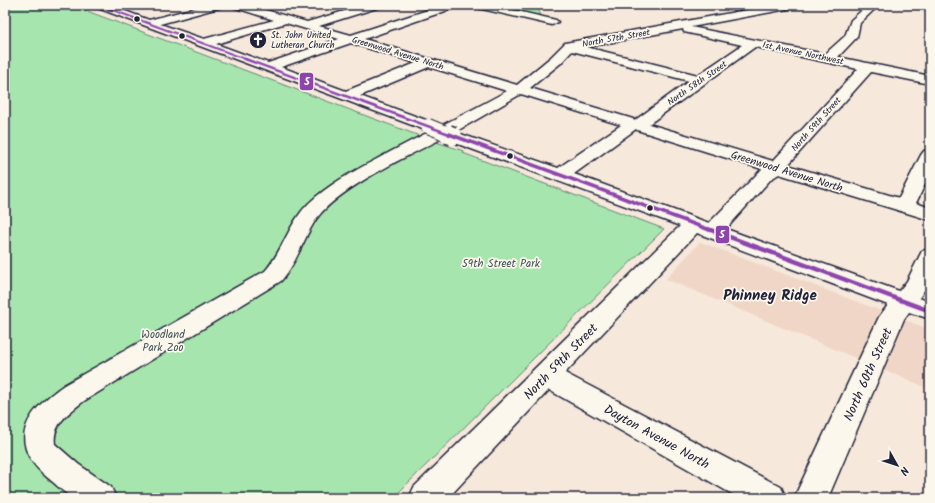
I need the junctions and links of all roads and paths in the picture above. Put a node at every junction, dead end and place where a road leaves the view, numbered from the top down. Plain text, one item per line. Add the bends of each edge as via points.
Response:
1 (101, 5) edge
2 (218, 5) edge
3 (241, 5) edge
4 (376, 5) edge
5 (453, 5) edge
6 (477, 5) edge
7 (794, 5) edge
8 (874, 5) edge
9 (544, 9) dead end
10 (286, 20) junction
11 (552, 22) junction
12 (149, 23) junction
13 (307, 26) junction
14 (677, 27) junction
15 (351, 39) junction
16 (204, 43) junction
17 (753, 43) junction
18 (569, 46) junction
19 (829, 58) junction
20 (428, 63) junction
21 (269, 67) junction
22 (868, 67) junction
23 (700, 80) junction
24 (930, 80) edge
25 (519, 90) junction
26 (346, 96) junction
27 (635, 125) junction
28 (428, 133) junction
29 (930, 155) edge
30 (776, 168) junction
31 (561, 175) junction
32 (905, 206) junction
33 (930, 214) edge
34 (703, 227) junction
35 (930, 256) edge
36 (918, 306) edge
37 (546, 375) junction
38 (99, 498) edge
39 (426, 498) edge
40 (769, 498) edge
41 (811, 498) edge

1 - 12 street
2 - 12 street
3 - 10 street, Greenwood Avenue North
4 - 13 street
5 - 15 street
6 - 11 street
7 - 14 street, North 57th Street
8 - 19 street via 855,22 851,37
9 - 11 street
10 - 13 street, Greenwood Avenue North
10 - 16 street
11 - 18 street via 570,41
12 - 16 street
13 - 15 street, Greenwood Avenue North
14 - 17 street, 1st Avenue Northwest
14 - 18 street, North 57th Street
15 - 20 street, Greenwood Avenue North
15 - 21 street
16 - 21 street
17 - 19 street, 1st Avenue Northwest
17 - 23 street, North 58th Street
18 - 23 street
18 - 25 street, North 57th Street
19 - 22 street, 1st Avenue Northwest
20 - 25 street, Greenwood Avenue North
20 - 26 street
21 - 26 street
22 - 24 street, 1st Avenue Northwest
22 - 30 street, North 59th Street
23 - 27 street, North 58th Street
25 - 27 street, Greenwood Avenue North
25 - 28 street, North 57th Street
26 - 28 street
27 - 30 street, Greenwood Avenue North
27 - 31 street, North 58th Street
28 - 31 street, bridge via 453,136
28 - 38 street, North 57th Street via 316,208 305,222 282,267 273,276 74,393 58,405 41,429 40,448 49,459
29 - 32 street
30 - 32 street, Greenwood Avenue North
30 - 34 street, North 59th Street via 764,175
31 - 34 street
32 - 33 street, Greenwood Avenue North
34 - 36 street
34 - 37 street, North 59th Street
35 - 36 street, North 60th Street via 918,283
36 - 41 street, North 60th Street via 892,317
37 - 39 street, North 59th Street
37 - 40 street, Dayton Avenue North

